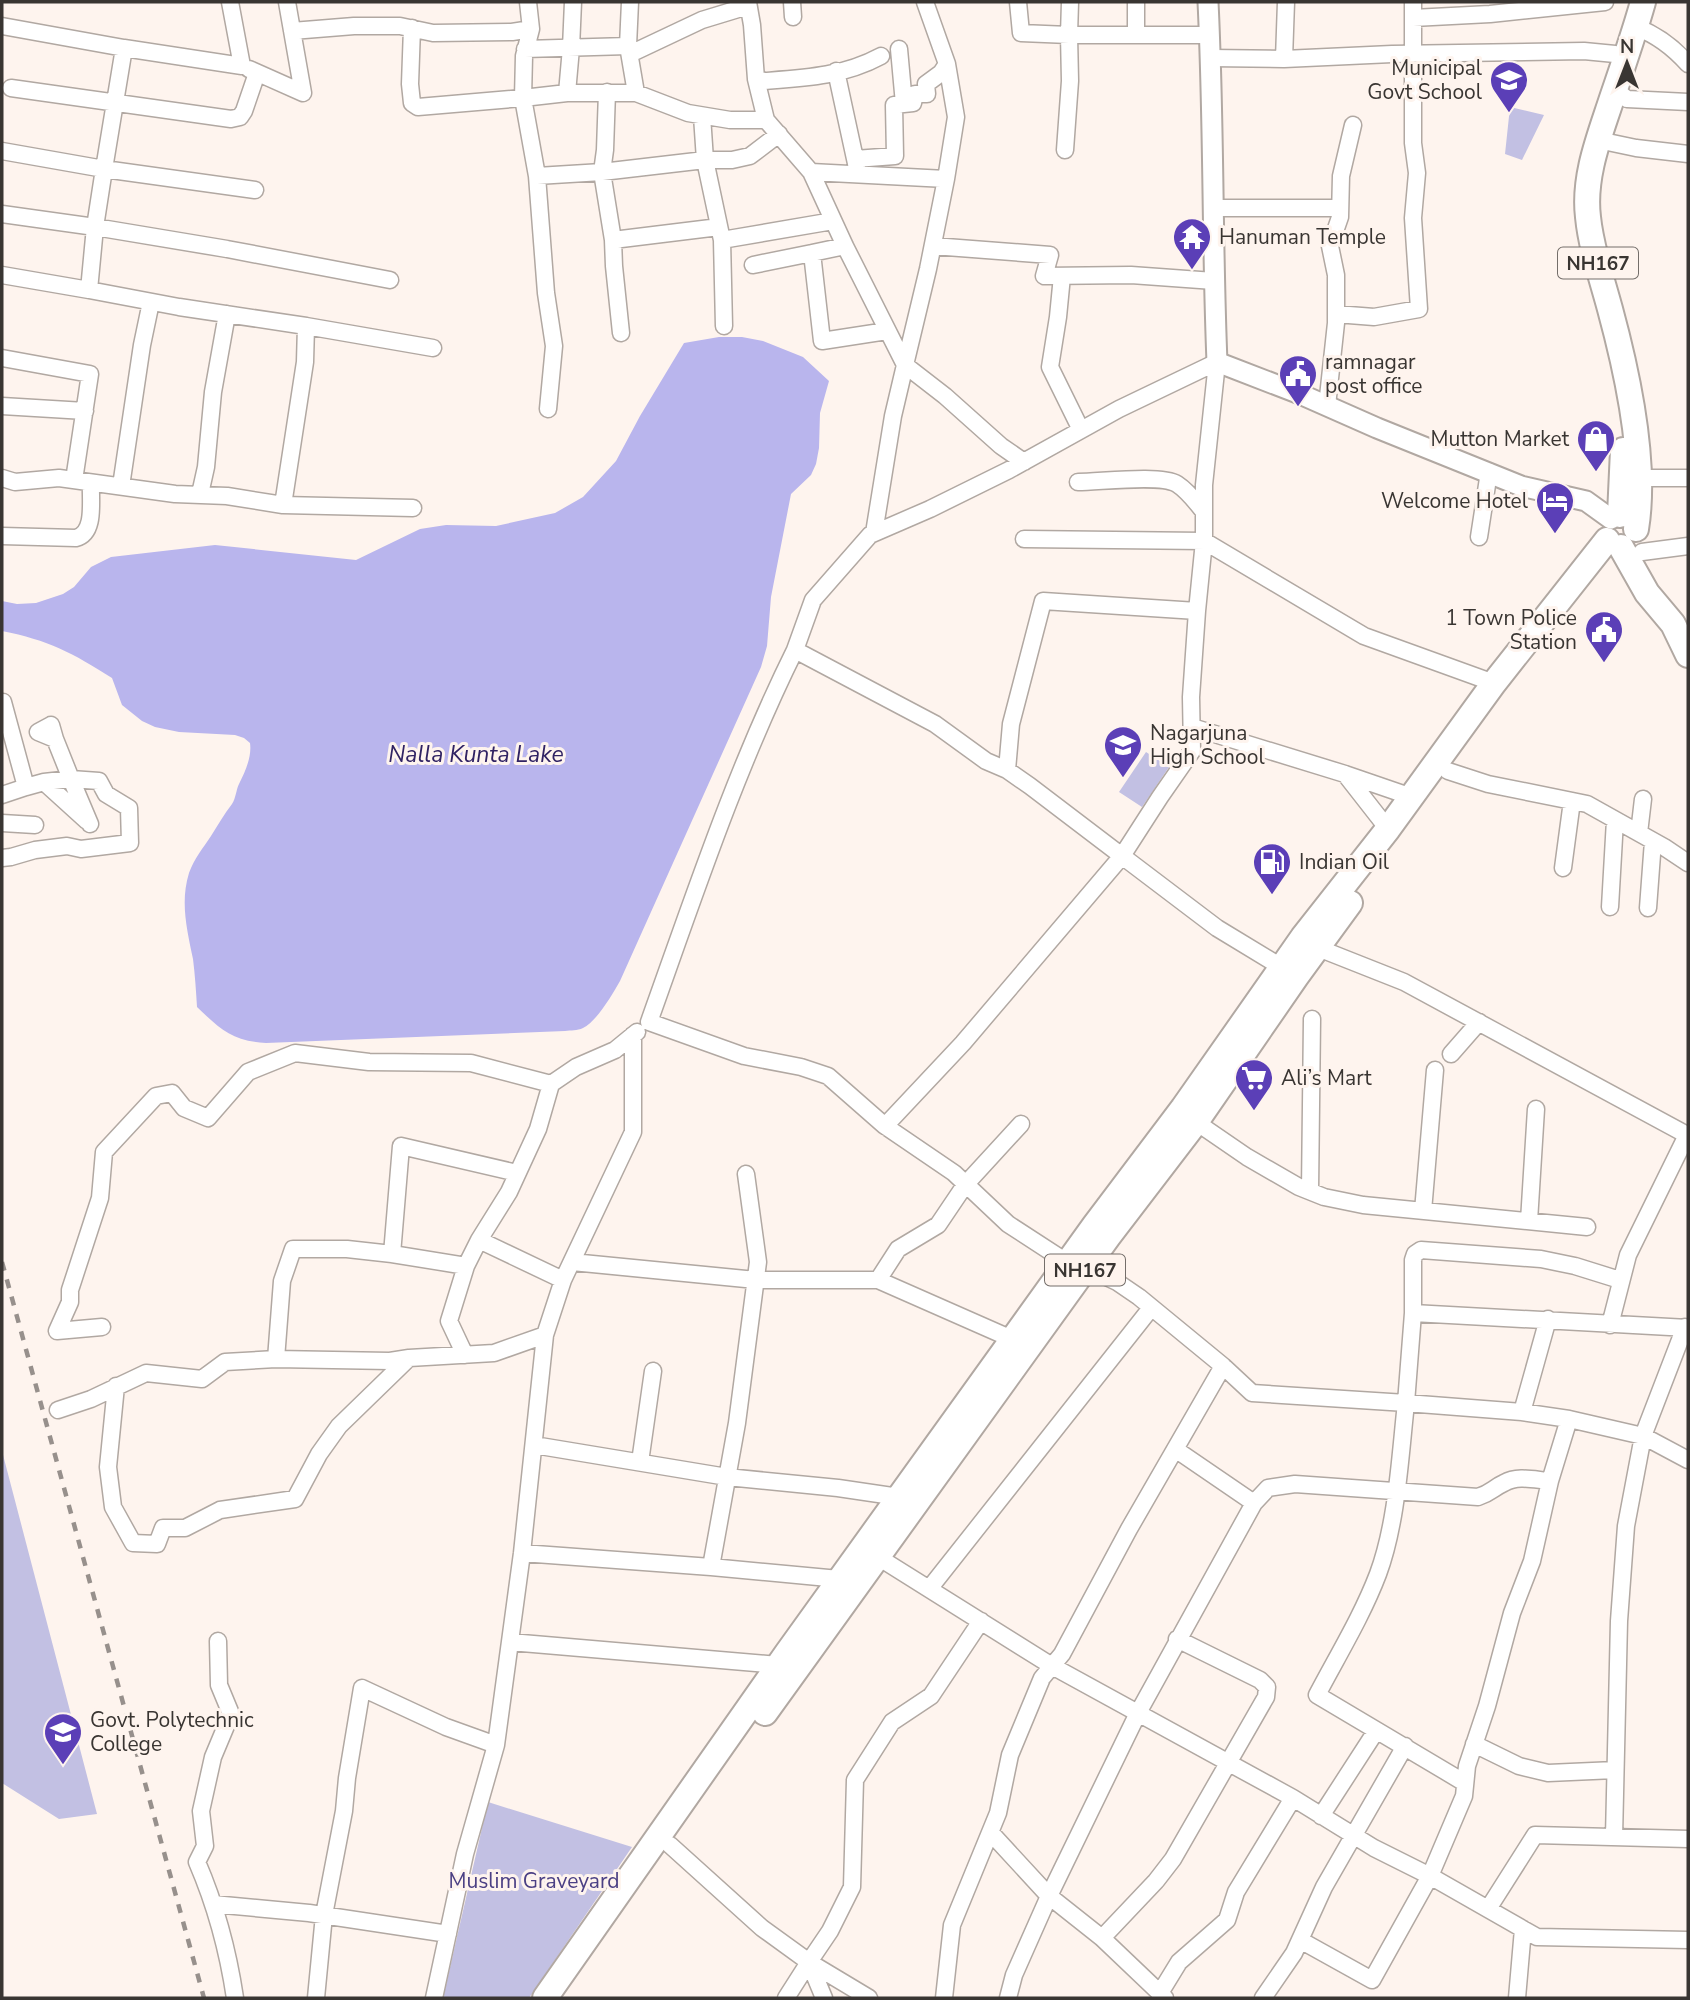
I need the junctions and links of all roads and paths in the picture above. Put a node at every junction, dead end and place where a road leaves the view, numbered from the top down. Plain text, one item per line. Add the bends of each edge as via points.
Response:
1 (230, 2) edge
2 (287, 2) edge
3 (528, 2) edge
4 (573, 2) edge
5 (630, 2) edge
6 (925, 2) edge
7 (1018, 2) edge
8 (1070, 2) edge
9 (1136, 2) edge
10 (1208, 2) edge
11 (1286, 2) edge
12 (1605, 2) edge
13 (1629, 2) edge
14 (1643, 2) edge
15 (748, 4) edge
16 (1413, 10) edge
17 (2, 26) edge
18 (412, 27) junction
19 (1636, 27) junction
20 (531, 29) junction
21 (292, 31) junction
22 (1136, 35) junction
23 (1210, 35) junction
24 (1069, 36) junction
25 (124, 48) junction
26 (571, 48) junction
27 (525, 49) junction
28 (899, 49) dead end
29 (629, 50) junction
30 (1412, 54) junction
31 (1615, 54) junction
32 (881, 56) dead end
33 (1210, 58) junction
34 (1284, 59) junction
35 (947, 64) junction
36 (1688, 64) edge
37 (249, 70) junction
38 (836, 71) junction
39 (756, 79) junction
40 (11, 88) dead end
41 (1615, 90) junction
42 (607, 92) junction
43 (567, 93) junction
44 (636, 93) junction
45 (523, 98) junction
46 (1688, 102) edge
47 (116, 103) junction
48 (904, 104) junction
49 (702, 116) junction
50 (766, 120) junction
51 (1353, 125) dead end
52 (779, 134) junction
53 (1598, 139) junction
54 (1065, 150) dead end
55 (2, 151) edge
56 (1688, 154) edge
57 (705, 160) junction
58 (856, 167) junction
59 (104, 169) junction
60 (602, 172) junction
61 (811, 172) junction
62 (537, 176) junction
63 (946, 179) junction
64 (255, 190) dead end
65 (1213, 208) junction
66 (1340, 208) junction
67 (2, 214) edge
68 (833, 221) junction
69 (94, 227) junction
70 (721, 234) junction
71 (613, 240) junction
72 (845, 246) junction
73 (933, 246) junction
74 (812, 253) junction
75 (753, 265) dead end
76 (2, 275) edge
77 (1062, 276) junction
78 (390, 280) dead end
79 (1214, 281) junction
80 (89, 290) junction
81 (151, 302) junction
82 (227, 314) junction
83 (1336, 314) junction
84 (306, 326) junction
85 (724, 326) dead end
86 (887, 331) junction
87 (621, 333) dead end
88 (433, 348) dead end
89 (2, 358) edge
90 (1217, 362) junction
91 (905, 365) junction
92 (2, 406) edge
93 (1327, 406) junction
94 (548, 409) dead end
95 (85, 411) junction
96 (1081, 430) junction
97 (1024, 462) junction
98 (1489, 472) junction
99 (2, 478) edge
100 (1639, 478) junction
101 (1688, 478) edge
102 (74, 480) junction
103 (1078, 482) dead end
104 (91, 483) junction
105 (121, 486) junction
106 (200, 494) junction
107 (283, 505) junction
108 (413, 508) dead end
109 (1204, 512) junction
110 (874, 533) junction
111 (2, 536) edge
112 (1623, 536) junction
113 (1479, 537) dead end
114 (1024, 539) dead end
115 (1204, 541) junction
116 (1688, 546) edge
117 (1197, 611) junction
118 (795, 650) junction
119 (1688, 655) edge
120 (1494, 683) junction
121 (2, 702) edge
122 (1192, 727) junction
123 (54, 740) dead end
124 (1007, 770) junction
125 (1448, 771) junction
126 (1345, 774) junction
127 (71, 779) junction
128 (44, 782) junction
129 (26, 787) junction
130 (106, 794) junction
131 (2, 795) edge
132 (1412, 797) junction
133 (1643, 799) dead end
134 (1572, 801) junction
135 (1615, 820) junction
136 (2, 823) edge
137 (90, 824) junction
138 (35, 825) dead end
139 (1388, 829) junction
140 (1646, 837) junction
141 (81, 849) junction
142 (1122, 856) junction
143 (2, 858) edge
144 (1688, 863) edge
145 (1563, 868) dead end
146 (1610, 907) dead end
147 (1648, 908) dead end
148 (1318, 948) junction
149 (1289, 972) junction
150 (1312, 1019) dead end
151 (649, 1021) junction
152 (1479, 1022) junction
153 (633, 1035) junction
154 (1451, 1054) dead end
155 (1435, 1070) dead end
156 (551, 1084) junction
157 (1536, 1109) dead end
158 (1196, 1122) junction
159 (1021, 1124) dead end
160 (886, 1126) junction
161 (517, 1173) junction
162 (746, 1174) dead end
163 (965, 1185) junction
164 (1310, 1191) junction
165 (1423, 1211) junction
166 (1529, 1222) junction
167 (1587, 1227) dead end
168 (479, 1240) junction
169 (392, 1254) junction
170 (572, 1262) junction
171 (1077, 1265) junction
172 (466, 1266) junction
173 (563, 1280) junction
174 (756, 1280) junction
175 (878, 1280) junction
176 (1620, 1280) junction
177 (1151, 1308) junction
178 (1413, 1313) junction
179 (1549, 1320) junction
180 (1610, 1325) junction
181 (102, 1327) dead end
182 (1687, 1327) edge
183 (545, 1335) junction
184 (1012, 1339) junction
185 (465, 1355) junction
186 (410, 1358) junction
187 (276, 1359) junction
188 (1223, 1366) junction
189 (653, 1371) dead end
190 (116, 1386) junction
191 (1406, 1403) junction
192 (58, 1410) dead end
193 (1522, 1412) junction
194 (1569, 1419) junction
195 (1643, 1436) junction
196 (534, 1445) junction
197 (1175, 1449) junction
198 (1688, 1460) edge
199 (640, 1462) junction
200 (727, 1477) junction
201 (1550, 1481) junction
202 (1396, 1490) junction
203 (899, 1497) junction
204 (1254, 1503) junction
205 (522, 1553) junction
206 (878, 1557) junction
207 (711, 1567) junction
208 (839, 1579) junction
209 (929, 1589) junction
210 (981, 1621) junction
211 (1177, 1639) junction
212 (218, 1642) dead end
213 (510, 1642) junction
214 (778, 1665) junction
215 (1052, 1666) junction
216 (1138, 1713) junction
217 (1376, 1731) junction
218 (1474, 1744) junction
219 (496, 1745) junction
220 (1405, 1746) junction
221 (1229, 1764) junction
222 (1615, 1770) junction
223 (1465, 1783) junction
224 (1293, 1798) junction
225 (1321, 1815) junction
226 (991, 1833) junction
227 (1353, 1835) junction
228 (1614, 1837) junction
229 (1688, 1839) edge
230 (670, 1845) junction
231 (1430, 1876) junction
232 (1049, 1896) junction
233 (213, 1904) junction
234 (1488, 1909) junction
235 (324, 1915) junction
236 (1523, 1929) junction
237 (448, 1934) junction
238 (1102, 1938) junction
239 (1300, 1940) junction
240 (1688, 1940) edge
241 (809, 1962) junction
242 (1163, 1996) edge
243 (235, 1998) edge
244 (316, 1998) edge
245 (434, 1998) edge
246 (545, 1998) edge
247 (561, 1998) edge
248 (786, 1998) edge
249 (824, 1998) edge
250 (869, 1998) edge
251 (944, 1998) edge
252 (1008, 1998) edge
253 (1263, 1998) edge
254 (1517, 1998) edge

1 - 37 street
2 - 21 street
3 - 20 street
4 - 26 street
5 - 29 street
6 - 35 street
7 - 24 street via 1021,33
8 - 24 street
9 - 22 street
10 - 23 street
11 - 34 street
12 - 16 street via 1490,14
13 - 31 main road, NH167
14 - 19 main road, NH167
15 - 29 street
15 - 39 street
16 - 30 street
17 - 25 street
18 - 20 street via 433,33
18 - 21 street
18 - 45 street via 410,84 412,103 418,107
19 - 36 street via 1654,34
19 - 41 main road, NH167
20 - 27 street
21 - 37 street via 303,93
22 - 23 street
22 - 24 street
23 - 33 street
24 - 54 street
25 - 37 street
25 - 47 street
26 - 27 street
26 - 29 street
26 - 43 street
27 - 45 street
28 - 48 street
29 - 44 street
30 - 31 street
30 - 34 street
30 - 83 street via 1417,173 1413,218 1419,309 1374,317
31 - 112 main road, NH167 via 1578,163 1573,206 1577,241 1616,383 1623,454
32 - 38 street via 863,66
33 - 34 street
33 - 65 street
35 - 48 street via 926,84 927,94 915,94 913,103
35 - 63 street via 956,117
37 - 47 street via 240,117
38 - 39 street via 823,77
38 - 58 street
39 - 50 street
40 - 47 street
41 - 46 street via 1627,99
41 - 53 main road, NH167
42 - 43 street
42 - 44 street
42 - 60 street
43 - 45 street
44 - 49 street
45 - 62 street
47 - 59 street
48 - 58 street via 894,105 895,156
49 - 50 street
49 - 57 street
50 - 52 street
51 - 66 street via 1341,176
52 - 57 street via 750,156
52 - 61 street
53 - 56 street
53 - 100 main road, NH167 via 1587,215 1620,345
55 - 59 street
57 - 60 street
57 - 70 street
58 - 61 street
58 - 63 street
59 - 64 street
59 - 69 street
60 - 62 street
60 - 71 street
61 - 68 street
62 - 94 street via 554,346
63 - 73 street
65 - 66 street
65 - 79 street
66 - 83 street via 1330,246
67 - 69 street
68 - 70 street
68 - 72 street
69 - 78 street
69 - 80 street
70 - 71 street
70 - 85 street
71 - 87 street
72 - 74 street
72 - 86 street
73 - 77 street via 1050,255 1044,276
73 - 91 street
74 - 75 street
74 - 86 street via 822,341
76 - 80 street
77 - 79 street
77 - 96 street via 1050,367
79 - 90 street
80 - 81 street
81 - 82 street
81 - 105 street
82 - 84 street
82 - 106 street
83 - 93 street
84 - 88 street
84 - 107 street via 305,362
86 - 91 street
89 - 95 street via 90,374
90 - 93 street
90 - 96 street
90 - 109 street
91 - 97 street
91 - 110 street
92 - 95 street
93 - 98 street
95 - 102 street
96 - 97 street
97 - 110 street
98 - 112 street via 1521,486 1586,501
98 - 113 street
99 - 102 street via 15,482
100 - 101 street
100 - 112 main road, NH167 via 1640,506
102 - 104 street
103 - 109 street via 1174,482
104 - 105 street
104 - 111 street via 88,530 83,536
105 - 106 street
106 - 107 street
107 - 108 street
109 - 115 street
110 - 118 street via 813,600
112 - 116 street
112 - 119 main road via 1647,593 1673,624
112 - 120 main road, NH167
112 - 125 main road, NH167
114 - 115 street
115 - 117 street
115 - 120 street via 1364,636
117 - 122 street
117 - 124 street via 1043,601 1011,724
118 - 124 street via 935,724 986,761
118 - 151 street via 719,827
120 - 132 main road, NH167
121 - 129 street
122 - 126 street
122 - 142 street via 1192,751
123 - 127 street
124 - 142 street
125 - 134 street via 1488,785
125 - 148 main road, NH167
126 - 132 street
126 - 139 street
127 - 128 street
127 - 130 street via 99,781
127 - 137 street
128 - 129 street
128 - 137 street
129 - 131 street
130 - 137 street via 95,804
130 - 141 street via 128,808 131,843
132 - 139 main road, NH167
133 - 140 street
134 - 135 street
134 - 145 street
135 - 140 street
135 - 146 street
136 - 138 street
137 - 141 street
139 - 149 main road, NH167 via 1303,937
140 - 144 street
140 - 147 street
141 - 143 street via 67,846
142 - 149 street via 1217,928
142 - 160 street
148 - 149 main road, NH167
148 - 152 street via 1404,982
149 - 158 main road, NH167
149 - 171 main road, NH167 via 1183,1108
150 - 164 street
151 - 153 street
151 - 160 street via 744,1056 828,1076
152 - 154 street
152 - 176 street via 1687,1135
153 - 156 street via 615,1050
153 - 170 street via 634,1132
155 - 165 street
156 - 161 street via 538,1129
156 - 181 street via 471,1063 369,1062 295,1053 248,1072 208,1118 184,1108 172,1093 156,1096 104,1152 100,1198 57,1331
157 - 166 street
158 - 164 street via 1247,1157
158 - 171 main road, NH167 via 1108,1237
159 - 163 street
160 - 163 street
161 - 168 street
161 - 169 street via 401,1146
162 - 174 street via 758,1262
163 - 171 street via 1008,1224
163 - 175 street via 938,1225 898,1250
164 - 165 street via 1363,1205
165 - 166 street
166 - 167 street
168 - 172 street
168 - 173 street
169 - 172 street
169 - 187 street via 293,1249 282,1281
170 - 173 street
170 - 174 street
171 - 177 street via 1117,1282
171 - 184 main road, NH167
171 - 206 main road, NH167
172 - 185 street via 449,1321
173 - 183 street
174 - 175 street
174 - 200 street
175 - 184 street
176 - 178 street via 1541,1259 1421,1250 1413,1260
176 - 180 street
177 - 188 street
177 - 209 street
178 - 179 street
178 - 191 street
179 - 180 street
179 - 193 street
180 - 182 street
182 - 195 street
183 - 185 street via 494,1353
183 - 196 street
184 - 203 main road, NH167
185 - 186 street
186 - 187 street
186 - 190 street via 338,1426 295,1499 220,1510 185,1528 163,1528 157,1544 133,1543 113,1507 108,1467
187 - 190 street via 225,1362 202,1378 146,1373
188 - 191 street via 1252,1393
188 - 197 street
189 - 199 street
190 - 192 street
191 - 193 street
191 - 202 street
193 - 194 street
194 - 195 street
194 - 201 street
195 - 198 street
195 - 222 street via 1626,1526
196 - 199 street
196 - 205 street
197 - 204 street
197 - 215 street
199 - 200 street
200 - 203 street
200 - 207 street
201 - 202 street via 1509,1480 1478,1497
201 - 218 street via 1532,1561
202 - 204 street via 1295,1484 1268,1488
202 - 217 street via 1378,1573 1317,1695
203 - 208 main road, NH167
204 - 211 street
205 - 207 street
205 - 213 street
206 - 209 street
206 - 230 main road, NH167
207 - 208 street
208 - 214 main road, NH167
209 - 210 street
210 - 215 street
210 - 241 street via 931,1696 892,1722 855,1780 852,1887
211 - 216 street
211 - 221 street via 1267,1687 1266,1697
212 - 233 street via 219,1685 231,1714 213,1757 201,1811 205,1846 197,1862
213 - 214 street
213 - 219 street
214 - 246 main road, NH167
215 - 216 street
215 - 226 street via 1042,1678 1010,1755
216 - 221 street
216 - 232 street
217 - 220 street
217 - 225 street
218 - 222 street via 1519,1766 1548,1773
218 - 223 street
219 - 235 street via 362,1688
219 - 237 street
220 - 223 street
220 - 227 street
221 - 224 street
221 - 238 street via 1173,1859
222 - 228 street
223 - 231 street via 1464,1796
224 - 225 street
224 - 242 street via 1236,1892 1227,1920 1179,1962
225 - 227 street
226 - 232 street
226 - 251 street via 952,1925
227 - 231 street
227 - 239 street
228 - 229 street
228 - 234 street via 1535,1835
230 - 241 street via 762,1928
230 - 247 main road, NH167
231 - 234 street
231 - 239 street via 1372,1980
232 - 238 street
232 - 252 street
233 - 235 street
233 - 243 street
234 - 236 street
235 - 237 street
235 - 244 street
236 - 240 street via 1537,1937
236 - 254 street
237 - 245 street
238 - 242 street
239 - 253 street
241 - 248 street
241 - 249 street
241 - 250 street

